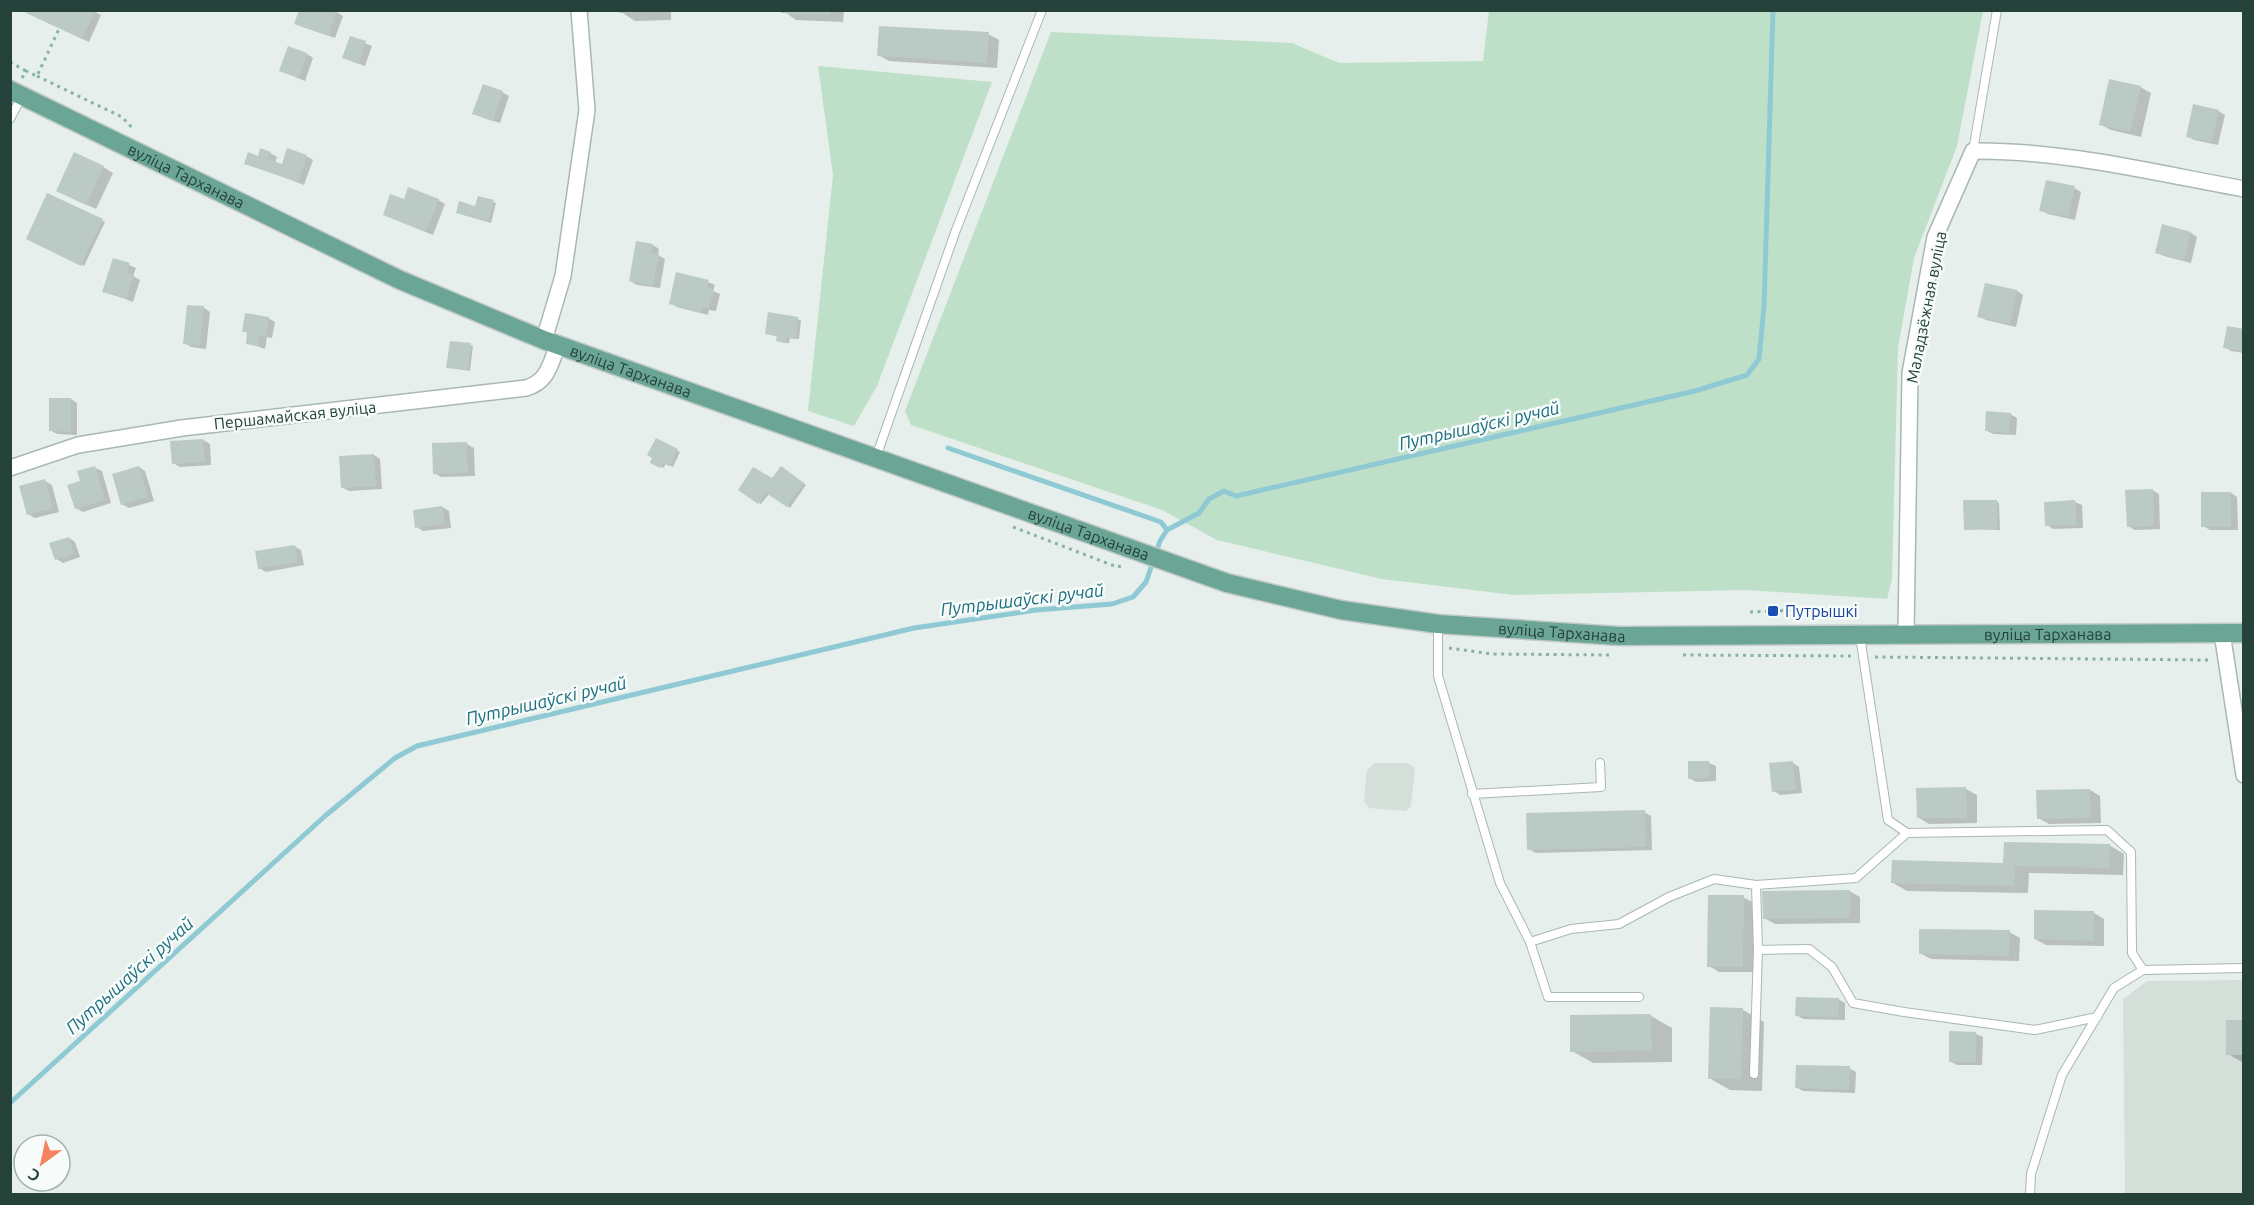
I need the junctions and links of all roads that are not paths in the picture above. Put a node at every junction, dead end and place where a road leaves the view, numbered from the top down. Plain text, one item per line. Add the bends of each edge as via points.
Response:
1 (579, 10) edge
2 (1042, 10) edge
3 (1997, 10) edge
4 (16, 93) edge
5 (10, 119) edge
6 (1973, 151) junction
7 (2244, 189) edge
8 (551, 342) junction
9 (876, 459) junction
10 (10, 468) edge
11 (1438, 624) junction
12 (2222, 633) junction
13 (2244, 633) edge
14 (1859, 635) junction
15 (1906, 635) junction
16 (1600, 763) dead end
17 (2244, 775) edge
18 (1472, 794) junction
19 (1907, 833) junction
20 (1756, 885) junction
21 (1530, 942) junction
22 (1758, 950) junction
23 (2244, 968) edge
24 (2144, 970) junction
25 (1639, 997) dead end
26 (2097, 1017) junction
27 (1754, 1074) dead end
28 (2030, 1194) edge

1 - 8 street, Першамайская вуліца via 587,110
2 - 9 lane via 956,230
3 - 6 lane
4 - 5 lane
4 - 8 main road, вуліца Тарханава via 400,280
6 - 7 street via 2017,150
6 - 15 street, Маладзёжная вуліца via 1935,237 1910,373
8 - 9 main road, вуліца Тарханава
8 - 10 street, Першамайская вуліца via 546,374 537,385 526,388 182,428 78,445
9 - 11 main road, вуліца Тарханава via 1227,583 1341,610
11 - 14 main road, вуліца Тарханава via 1619,636
11 - 18 lane via 1438,676
12 - 13 main road, вуліца Тарханава
12 - 15 main road, вуліца Тарханава
12 - 17 street
14 - 15 main road, вуліца Тарханава
14 - 19 lane via 1888,820
16 - 18 lane via 1601,787
18 - 21 lane via 1500,883
19 - 20 lane via 1856,878
19 - 24 lane via 2107,830 2131,852 2132,953
20 - 21 lane via 1714,879 1619,924 1571,928
20 - 22 lane
21 - 25 lane via 1548,997
22 - 26 lane via 1809,949 1832,967 1853,1003 2035,1030
22 - 27 lane
23 - 24 lane
24 - 26 lane via 2114,988
26 - 28 lane via 2062,1075 2031,1174

